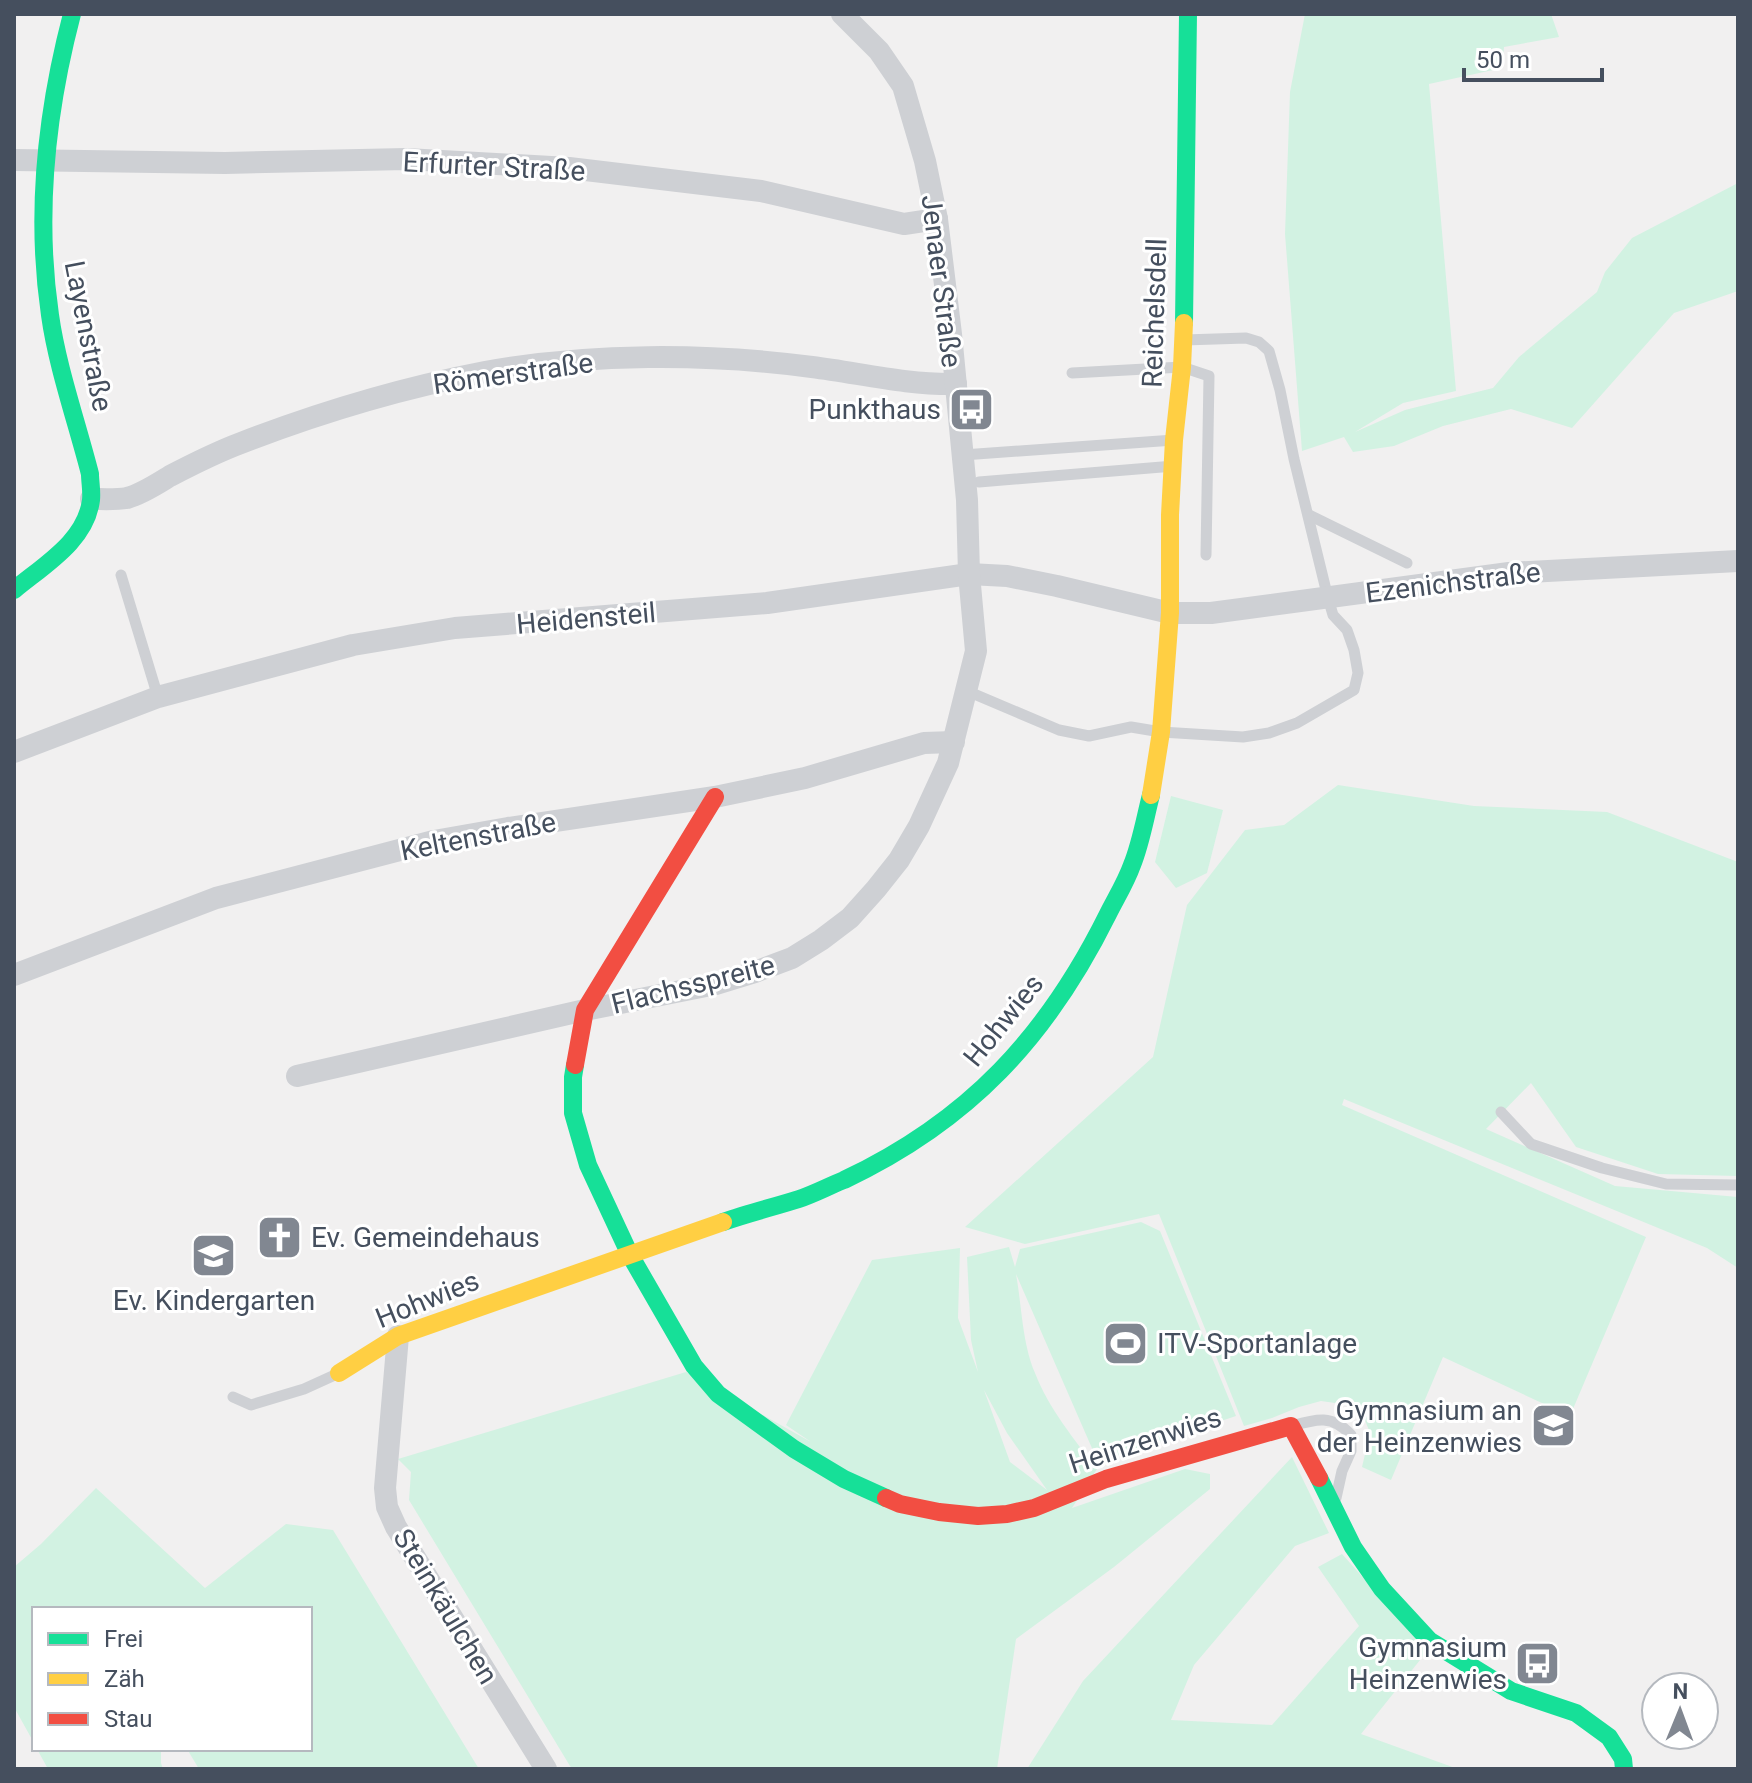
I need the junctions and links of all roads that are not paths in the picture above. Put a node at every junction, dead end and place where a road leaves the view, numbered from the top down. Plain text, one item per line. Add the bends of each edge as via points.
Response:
1 (72, 14) edge
2 (842, 14) edge
3 (1188, 14) edge
4 (14, 160) edge
5 (45, 161) junction
6 (937, 219) junction
7 (1184, 340) junction
8 (1182, 367) junction
9 (1072, 373) dead end
10 (956, 384) junction
11 (1174, 440) junction
12 (963, 455) junction
13 (1174, 466) junction
14 (979, 482) dead end
15 (91, 499) junction
16 (1309, 515) junction
17 (1206, 555) dead end
18 (1738, 561) edge
19 (1407, 563) dead end
20 (969, 574) junction
21 (121, 575) dead end
22 (14, 590) edge
23 (1328, 598) junction
24 (1170, 613) junction
25 (967, 691) junction
26 (158, 697) junction
27 (1161, 732) junction
28 (954, 742) junction
29 (14, 752) edge
30 (715, 797) junction
31 (14, 975) edge
32 (585, 1010) junction
33 (297, 1076) dead end
34 (1501, 1112) dead end
35 (1738, 1185) edge
36 (630, 1255) junction
37 (398, 1336) junction
38 (339, 1373) joint
39 (233, 1397) dead end
40 (1291, 1426) junction
41 (1334, 1506) junction
42 (546, 1769) edge
43 (1624, 1769) edge

1 - 5 street, Layenstraße
2 - 6 street, Jenaer Straße via 879,51 903,86
3 - 7 street, Reichelsdell
4 - 5 street, Erfurter Straße
5 - 6 street, Erfurter Straße via 406,159 569,168 761,191 904,224
5 - 15 street, Layenstraße via 44,256 50,316 87,460
6 - 10 street, Jenaer Straße
7 - 8 street, Reichelsdell
7 - 16 lane via 1246,338 1269,351
8 - 9 lane
8 - 11 street, Reichelsdell
8 - 17 lane via 1209,376
10 - 12 street, Jenaer Straße
10 - 15 street, Römerstraße via 715,359 541,364 343,406 237,444 130,497
11 - 12 lane
11 - 13 street, Reichelsdell
12 - 20 street, Jenaer Straße
13 - 14 lane
13 - 24 street, Reichelsdell
15 - 22 street, Layenstraße via 72,542
16 - 19 lane
16 - 23 lane
18 - 23 street, Ezenichstraße via 1509,573
20 - 24 street, Heidensteil via 1007,576
20 - 25 street, Flachsspreite via 976,651
20 - 26 street, Heidensteil via 767,603 455,628 353,645
21 - 26 lane
23 - 24 street, Ezenichstraße
23 - 27 lane via 1354,650 1354,690 1269,733 1243,737
24 - 27 street, Hohwies
25 - 27 lane via 1059,730 1089,736 1131,727
25 - 28 street, Flachsspreite
26 - 29 street, Heidensteil
27 - 36 street, Hohwies via 1133,864 1059,1000 985,1087 895,1153 845,1179
28 - 30 street, Keltenstraße via 924,743 805,778
28 - 32 street, Flachsspreite via 935,795 899,860 850,918 821,940 792,958 716,984
30 - 31 street, Keltenstraße via 434,841 335,866 216,898
30 - 32 street
32 - 33 street, Flachsspreite
32 - 36 street via 573,1077 573,1113 588,1165
34 - 35 lane via 1531,1144 1602,1168 1666,1184
36 - 37 street, Hohwies
36 - 40 street, Heinzenwies via 694,1366 718,1394 831,1472 900,1504 978,1516 1007,1514 1106,1479
37 - 38 street, Hohwies
37 - 42 street, Steinkäulchen via 386,1460 387,1507
38 - 39 lane via 251,1405
40 - 41 street
40 - 41 lane via 1331,1420 1351,1435
41 - 43 street via 1353,1547 1382,1589 1430,1641 1511,1691 1576,1713 1609,1737

